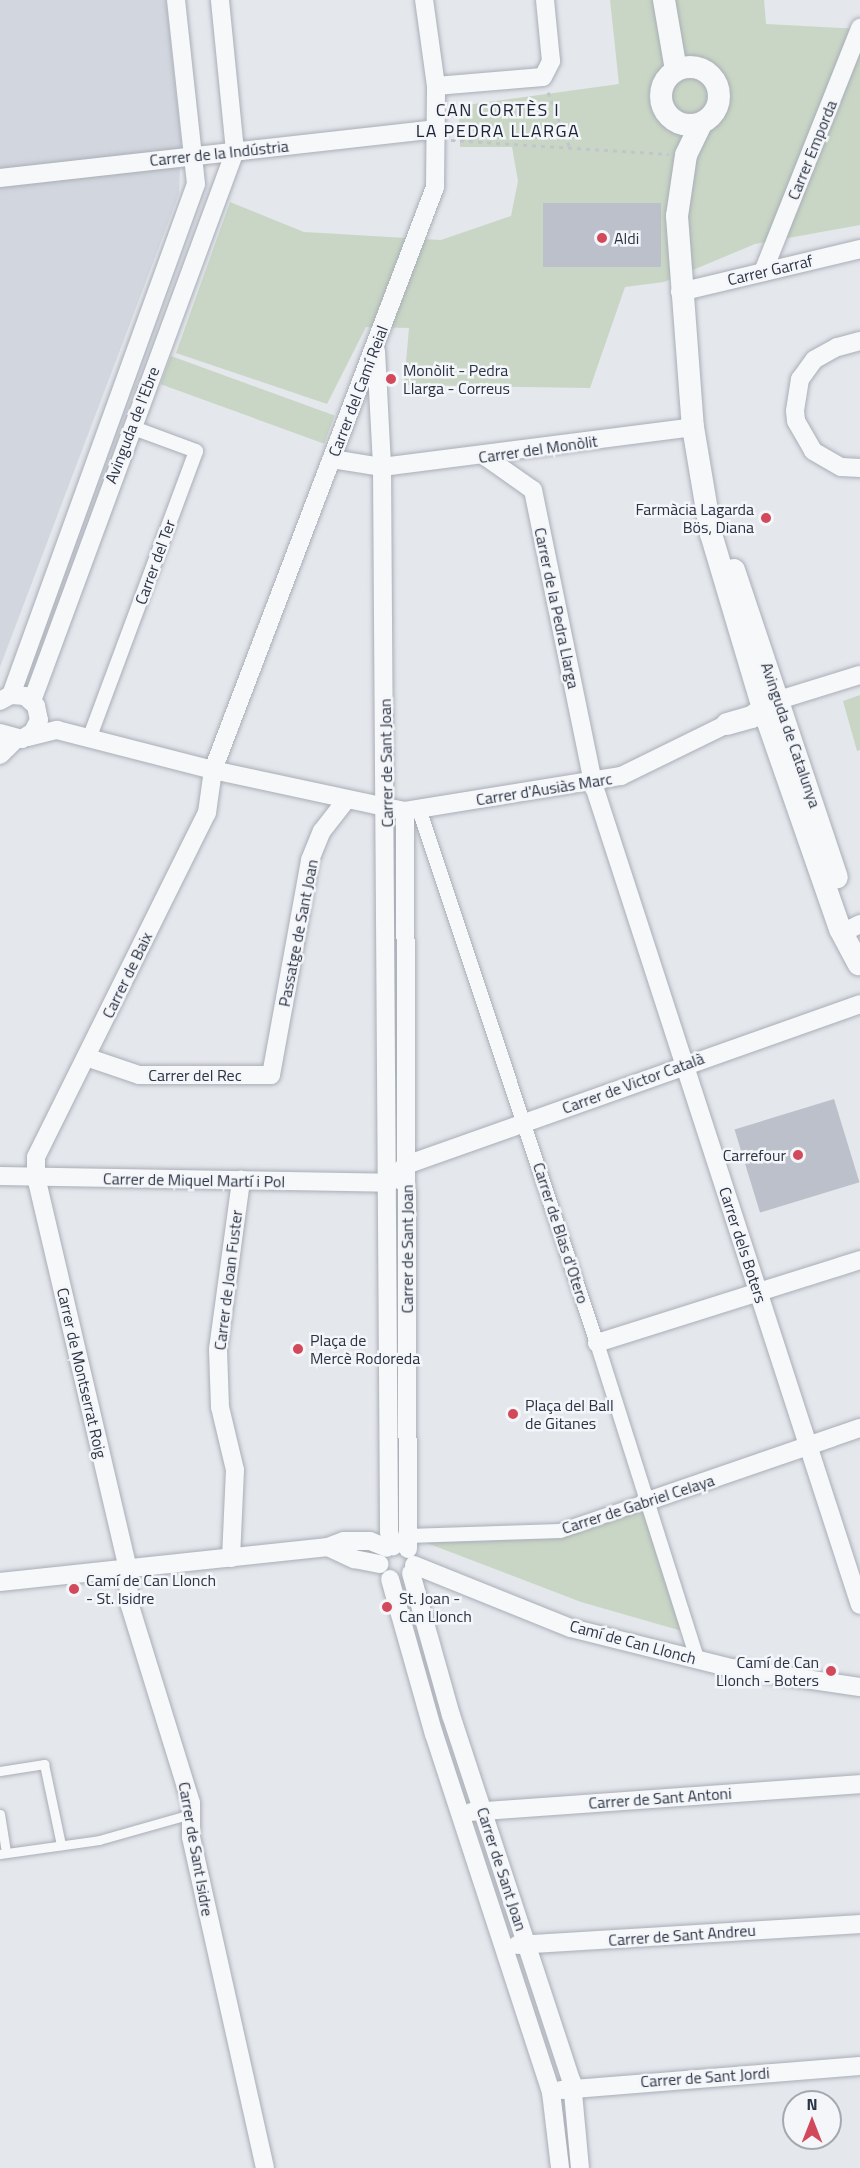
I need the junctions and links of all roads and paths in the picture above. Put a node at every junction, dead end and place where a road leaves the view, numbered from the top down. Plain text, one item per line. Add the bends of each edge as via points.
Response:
1 (176, 0) edge
2 (220, 0) edge
3 (424, 0) edge
4 (545, 0) edge
5 (664, 0) edge
6 (860, 28) edge
7 (682, 62) junction
8 (543, 77) junction
9 (436, 86) junction
10 (677, 122) junction
11 (700, 124) junction
12 (438, 134) junction
13 (569, 146) junction
14 (687, 150) junction
15 (235, 151) junction
16 (194, 155) junction
17 (0, 178) edge
18 (860, 249) edge
19 (763, 272) junction
20 (680, 292) junction
21 (860, 341) edge
22 (376, 343) junction
23 (693, 427) junction
24 (131, 428) junction
25 (486, 456) junction
26 (332, 459) junction
27 (382, 467) junction
28 (860, 468) edge
29 (708, 512) junction
30 (860, 675) edge
31 (753, 678) junction
32 (5, 698) edge
33 (771, 704) junction
34 (35, 707) junction
35 (733, 724) junction
36 (57, 730) junction
37 (14, 736) edge
38 (89, 739) junction
39 (0, 755) edge
40 (213, 770) junction
41 (788, 777) junction
42 (593, 783) junction
43 (346, 800) junction
44 (404, 810) junction
45 (809, 838) junction
46 (856, 926) edge
47 (859, 967) edge
48 (860, 1004) edge
49 (86, 1057) junction
50 (683, 1065) junction
51 (271, 1076) joint
52 (524, 1122) junction
53 (406, 1165) junction
54 (0, 1176) edge
55 (36, 1177) junction
56 (241, 1180) junction
57 (389, 1183) junction
58 (860, 1260) edge
59 (758, 1290) junction
60 (597, 1343) junction
61 (860, 1428) edge
62 (809, 1448) junction
63 (645, 1502) junction
64 (231, 1558) junction
65 (399, 1558) junction
66 (128, 1569) junction
67 (0, 1582) edge
68 (860, 1605) edge
69 (698, 1659) junction
70 (860, 1687) edge
71 (0, 1771) edge
72 (860, 1784) edge
73 (482, 1811) junction
74 (460, 1812) junction
75 (0, 1814) edge
76 (191, 1814) junction
77 (61, 1845) junction
78 (3, 1853) edge
79 (860, 1924) edge
80 (527, 1945) junction
81 (503, 1946) junction
82 (860, 2066) edge
83 (572, 2087) junction
84 (550, 2092) junction
85 (265, 2168) edge
86 (560, 2168) edge
87 (580, 2168) edge

1 - 16 street, Avinguda de l'Ebre
2 - 15 street
3 - 9 street, Carrer del Camí Reial
4 - 8 street via 551,61
5 - 7 street
6 - 19 street, Carrer Emporda
7 - 10 street via 661,90 661,103
7 - 11 street via 716,81 720,94 718,106
8 - 9 street
8 - 13 path
9 - 12 street, Carrer del Camí Reial
10 - 11 street
10 - 14 street
11 - 14 street, Avinguda de Catalunya
12 - 13 path
12 - 15 street, Carrer de la Indústria
12 - 22 street, Carrer del Camí Reial via 435,187
13 - 14 path
14 - 20 street, Avinguda de Catalunya via 677,216
15 - 16 street, Carrer de la Indústria
15 - 24 street, Avinguda de l'Ebre
16 - 17 street, Carrer de la Indústria
16 - 32 street, Avinguda de l'Ebre via 196,184
18 - 19 street, Carrer Garraf
19 - 20 street, Carrer Garraf
20 - 23 street, Avinguda de Catalunya
21 - 28 street via 837,347 814,360 800,379 795,411 796,422 813,451 841,467
22 - 26 street, Carrer del Camí Reial
22 - 27 street, Carrer de Sant Joan
23 - 25 street, Carrer del Monòlit
23 - 29 street, Avinguda de Catalunya
24 - 34 street, Avinguda de l'Ebre
24 - 38 street, Carrer del Ter via 196,451
25 - 27 street, Carrer del Monòlit
25 - 42 street, Carrer de la Pedra Llarga via 533,490
26 - 27 street, Carrer del Monòlit
26 - 40 street, Carrer del Camí Reial
27 - 44 street, Carrer de Sant Joan
29 - 31 street, Avinguda de Catalunya via 730,607
29 - 33 street, Avinguda de Catalunya via 722,532 740,584 742,618
30 - 33 street
31 - 33 street, Avinguda de Catalunya
31 - 35 street via 754,695
32 - 34 street, Avinguda de l'Ebre
33 - 35 street
33 - 41 street, Avinguda de Catalunya
33 - 45 street via 806,800
33 - 46 street, Avinguda de Catalunya via 822,824
34 - 36 street
34 - 37 street, Avinguda de l'Ebre via 37,726
35 - 41 street via 759,735 771,764
35 - 42 street, Carrer d'Ausiàs Marc via 652,762
36 - 37 street
36 - 38 street
37 - 39 street, Avinguda de l'Ebre
38 - 40 street
40 - 43 street
40 - 49 street, Carrer de Baix via 207,813
41 - 45 street, Avinguda de Catalunya
42 - 44 street, Carrer d'Ausiàs Marc
42 - 50 street, Carrer dels Boters
43 - 44 street
43 - 51 street, Passatge de Sant Joan via 322,831 310,860
44 - 52 street, Carrer de Blas d'Otero
44 - 53 street, Carrer de Sant Joan
44 - 57 street, Carrer de Sant Joan
45 - 47 street, Avinguda de Catalunya via 840,929
46 - 47 street, Avinguda de Catalunya
48 - 50 street, Carrer de Victor Català
49 - 51 street, Carrer del Rec via 139,1075
49 - 55 street, Carrer de Baix via 36,1157
50 - 52 street, Carrer de Victor Català
50 - 59 street, Carrer dels Boters
52 - 53 street, Carrer de Victor Català
52 - 60 street, Carrer de Blas d'Otero
53 - 57 street, Carrer de Sant Joan
53 - 65 street, Carrer de Sant Joan
54 - 55 street, Carrer de Miquel Martí i Pol
55 - 56 street, Carrer de Miquel Martí i Pol
55 - 66 street, Carrer de Montserrat Roig
56 - 57 street, Carrer de Miquel Martí i Pol
56 - 64 street, Carrer de Joan Fuster via 218,1349 220,1407 235,1470
57 - 65 street, Carrer de Sant Joan via 389,1532
58 - 59 street
59 - 60 street
59 - 62 street, Carrer dels Boters
60 - 63 street, Carrer de Blas d'Otero
61 - 62 street, Carrer de Gabriel Celaya
62 - 63 street, Carrer de Gabriel Celaya
62 - 68 street, Carrer dels Boters
63 - 65 street, Carrer de Gabriel Celaya via 560,1531
63 - 69 street, Carrer de Blas d'Otero
64 - 65 street, Camí de Can Llonch via 328,1547 354,1559
64 - 66 street, Camí de Can Llonch
65 - 69 street, Camí de Can Llonch via 571,1628
65 - 73 street, Carrer de Sant Joan
65 - 74 street, Carrer de Sant Joan
66 - 67 street, Camí de Can Llonch
66 - 76 street, Carrer de Sant Isidre via 129,1603 191,1803
69 - 70 street, Camí de Can Llonch via 774,1676
71 - 77 lane via 44,1764
72 - 73 street, Carrer de Sant Antoni
73 - 74 street, Carrer de Sant Antoni
73 - 80 street, Carrer de Sant Joan
74 - 81 street, Carrer de Sant Joan
75 - 78 lane
76 - 77 lane via 99,1840
76 - 85 street, Carrer de Sant Isidre via 190,1837
77 - 78 lane
79 - 80 street, Carrer de Sant Andreu
80 - 81 street, Carrer de Sant Andreu
80 - 83 street, Carrer de Sant Joan
81 - 84 street, Carrer de Sant Joan
82 - 83 street, Carrer de Sant Jordi
83 - 84 street, Carrer de Sant Jordi
83 - 87 street, Carrer de Sant Joan
84 - 86 street, Carrer de Sant Joan

